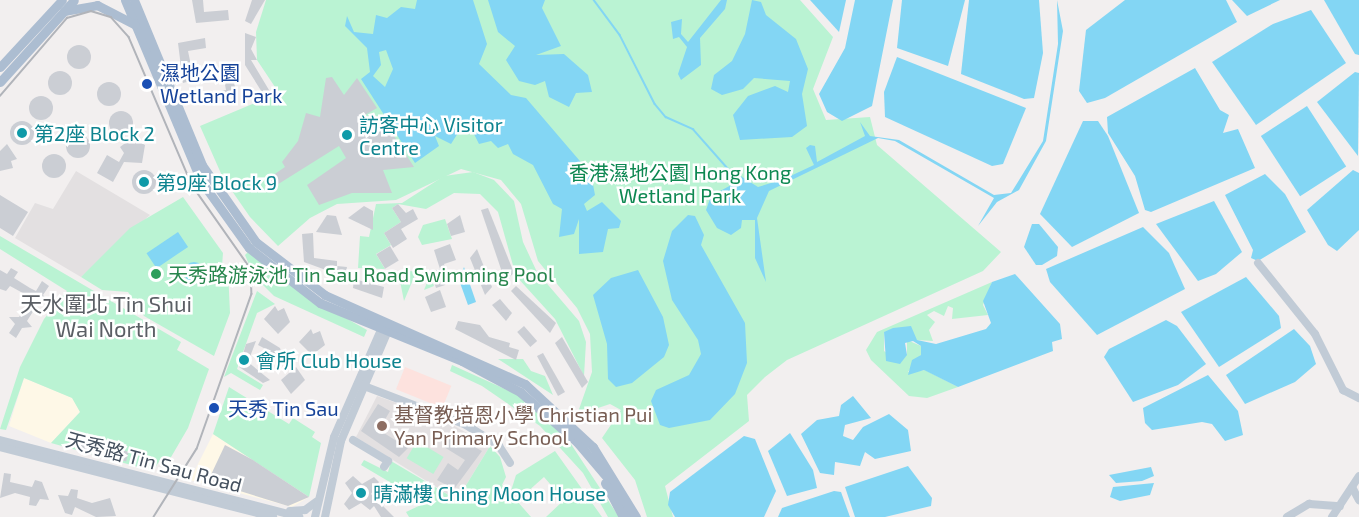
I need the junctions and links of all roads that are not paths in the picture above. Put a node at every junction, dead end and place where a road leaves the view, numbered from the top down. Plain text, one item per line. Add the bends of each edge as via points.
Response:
1 (62, 0) edge
2 (74, 0) edge
3 (125, 0) edge
4 (134, 0) edge
5 (60, 12) junction
6 (136, 26) junction
7 (0, 67) edge
8 (0, 82) edge
9 (1258, 263) dead end
10 (386, 329) junction
11 (364, 386) junction
12 (1359, 398) edge
13 (0, 440) edge
14 (353, 440) dead end
15 (0, 447) edge
16 (510, 463) dead end
17 (384, 468) dead end
18 (1359, 476) edge
19 (1352, 487) junction
20 (317, 500) junction
21 (1359, 500) edge
22 (1340, 506) junction
23 (263, 508) junction
24 (632, 516) edge
25 (273, 517) edge
26 (299, 517) edge
27 (315, 517) edge
28 (325, 517) edge
29 (1287, 517) edge
30 (1332, 517) edge

1 - 7 main road
2 - 5 main road
3 - 6 main road
4 - 10 main road via 202,165 229,210 299,279
5 - 6 main road via 97,5
5 - 8 main road
6 - 10 main road via 198,175 232,227 294,286
9 - 12 street via 1315,334 1343,390
10 - 11 street
10 - 20 street via 339,424
10 - 24 main road via 520,392 592,460
10 - 24 main road via 525,384 574,425 621,486
11 - 16 street via 466,425 499,446
11 - 28 street via 337,453
13 - 23 street, 天秀路 Tin Sau Road
14 - 17 street via 390,462
15 - 25 street, 天秀路 Tin Sau Road
18 - 19 street
19 - 21 street
19 - 22 street
20 - 23 street via 297,512
20 - 27 street
22 - 29 street via 1309,504
22 - 30 street
23 - 26 street, 天秀路 Tin Sau Road

